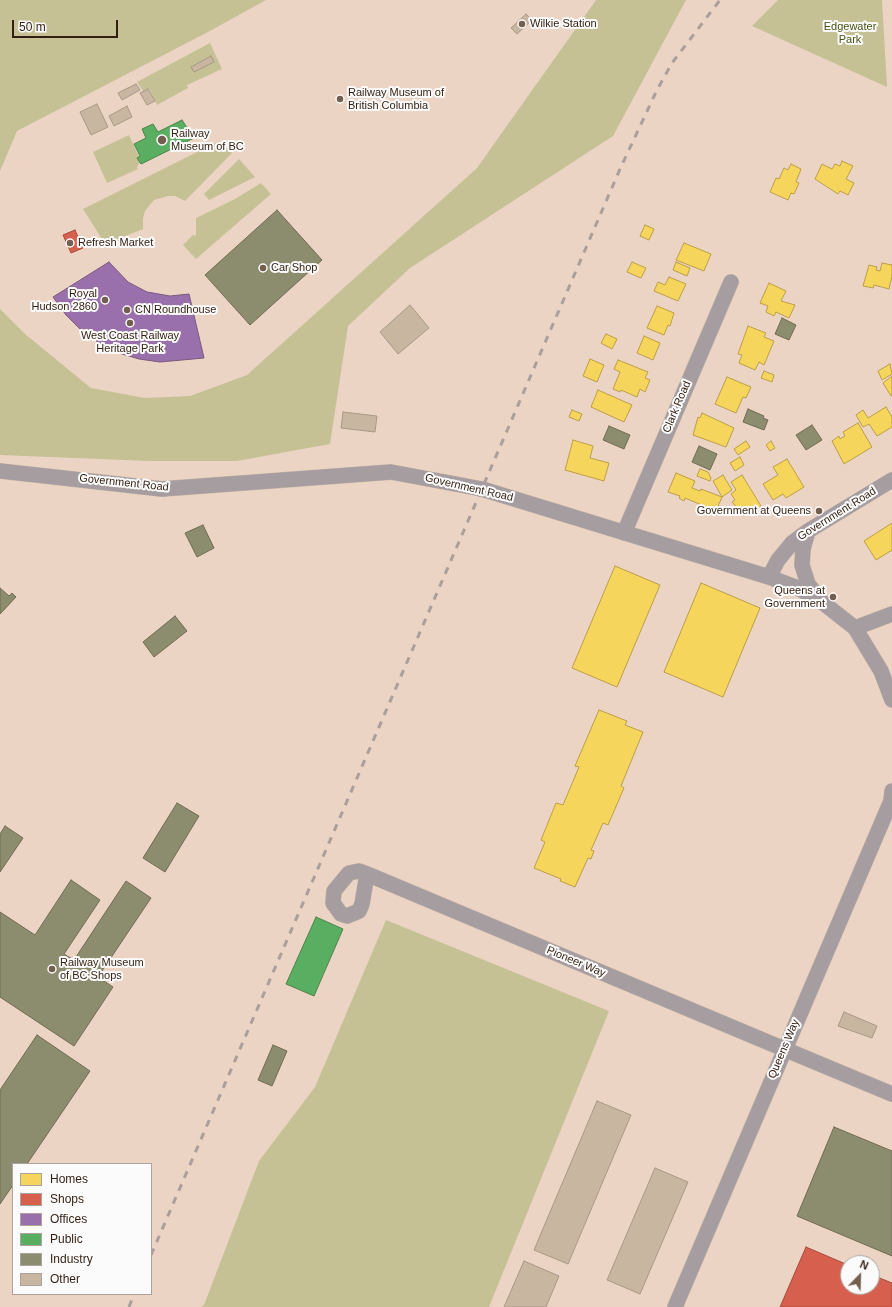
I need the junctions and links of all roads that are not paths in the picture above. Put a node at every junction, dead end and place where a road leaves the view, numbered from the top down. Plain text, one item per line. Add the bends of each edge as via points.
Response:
1 (731, 282) dead end
2 (0, 471) edge
3 (892, 480) edge
4 (808, 531) junction
5 (624, 533) junction
6 (769, 576) junction
7 (822, 602) junction
8 (892, 614) edge
9 (855, 628) junction
10 (892, 700) edge
11 (892, 791) edge
12 (367, 874) dead end
13 (784, 1049) junction
14 (892, 1094) edge
15 (675, 1307) edge

1 - 5 street, Clark Road
2 - 5 street, Government Road via 162,489 391,472 482,489
3 - 4 street, Government Road
4 - 6 street, Government Road via 782,554
4 - 7 street via 802,565 808,584
5 - 6 street, Government Road
6 - 7 street
7 - 9 street
8 - 9 street
9 - 10 street via 881,671
11 - 13 street, Queens Way via 891,801
12 - 13 street, Pioneer Way
13 - 14 street, Pioneer Way
13 - 15 street, Queens Way

